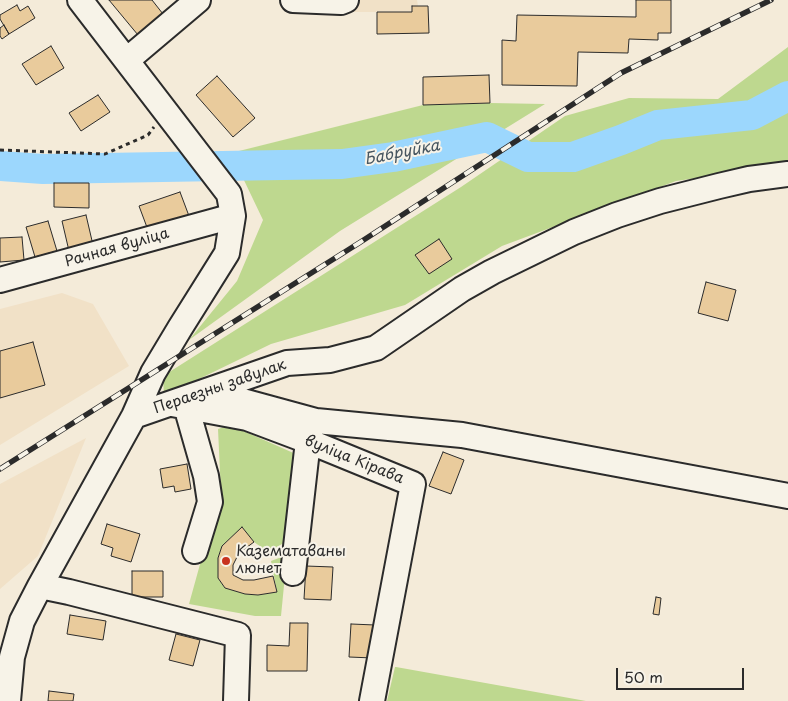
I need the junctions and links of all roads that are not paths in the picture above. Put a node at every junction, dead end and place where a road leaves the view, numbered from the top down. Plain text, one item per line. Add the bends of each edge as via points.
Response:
1 (80, 0) edge
2 (198, 0) edge
3 (293, 0) edge
4 (346, 0) edge
5 (127, 60) junction
6 (788, 174) edge
7 (231, 205) junction
8 (0, 280) edge
9 (206, 391) junction
10 (177, 405) junction
11 (134, 416) junction
12 (308, 441) junction
13 (788, 496) edge
14 (195, 551) dead end
15 (292, 573) dead end
16 (40, 586) junction
17 (0, 633) edge
18 (8, 701) edge
19 (236, 701) edge
20 (372, 701) edge

1 - 5 street
2 - 5 street
3 - 4 street
5 - 7 street via 197,151
6 - 9 street, Пераезны завулак via 719,186 617,215 492,272 376,348 330,360 287,363
7 - 8 street, Рачная вуліца
7 - 11 street, Пераезны завулак via 227,253 153,373
9 - 10 street, Пераезны завулак
9 - 13 street via 316,421 462,435
10 - 11 street, Пераезны завулак
10 - 12 street, вуліца Кірава via 247,418
10 - 14 street via 206,476 210,502
11 - 16 street
12 - 15 street
12 - 20 street, вуліца Кірава via 413,484
16 - 17 street
16 - 18 street via 22,621 12,657
16 - 19 street via 238,635

